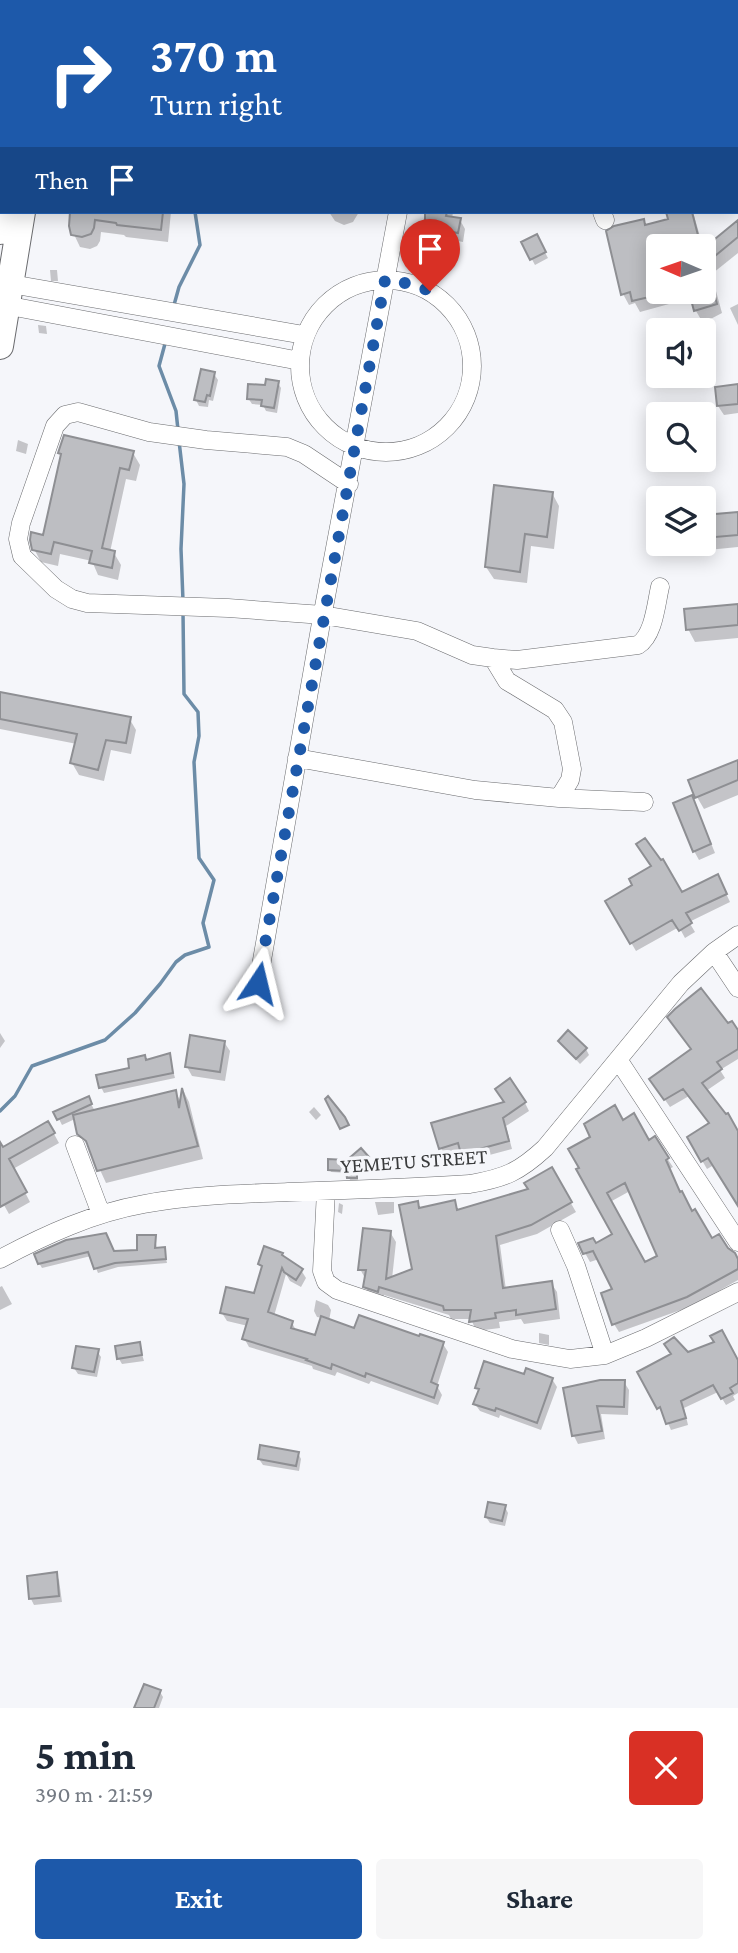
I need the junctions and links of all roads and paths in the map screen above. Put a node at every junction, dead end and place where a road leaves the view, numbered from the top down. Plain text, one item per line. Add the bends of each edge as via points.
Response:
1 (22, 214) edge
2 (398, 214) edge
3 (385, 280) junction
4 (4, 294) edge
5 (304, 335) junction
6 (0, 346) edge
7 (300, 361) junction
8 (355, 444) junction
9 (349, 484) junction
10 (660, 587) dead end
11 (323, 615) junction
12 (494, 658) junction
13 (297, 758) junction
14 (559, 798) junction
15 (644, 802) dead end
16 (738, 935) edge
17 (714, 952) junction
18 (258, 983) dead end
19 (738, 988) edge
20 (619, 1061) junction
21 (75, 1145) dead end
22 (326, 1191) junction
23 (101, 1214) junction
24 (561, 1230) dead end
25 (738, 1242) edge
26 (0, 1259) edge
27 (738, 1292) edge
28 (605, 1355) junction

1 - 4 highway
2 - 3 street
3 - 5 street via 365,282 336,295 316,314
3 - 8 street
3 - 8 street via 430,291 451,307 472,355 470,386 456,421 438,438 393,451
4 - 5 street via 173,312
4 - 6 highway
4 - 7 street via 167,336
5 - 7 street
7 - 8 street via 304,392 318,419 338,437
8 - 9 street
9 - 11 street
9 - 11 street via 287,447 149,432 78,412 65,415 55,426 21,523 22,555 72,600
10 - 12 street via 648,634 638,645 517,660
11 - 12 street via 417,631 472,655
11 - 13 street
12 - 14 street via 513,687 555,710 563,722 572,769
13 - 14 street via 475,790
13 - 18 street
14 - 15 street
16 - 17 street, YEMETU STREET
17 - 19 street
17 - 20 street, YEMETU STREET via 681,983
20 - 22 street, YEMETU STREET via 545,1148 521,1169 470,1184
20 - 25 street
21 - 23 street
22 - 23 street, YEMETU STREET via 181,1198
22 - 28 street via 322,1271 326,1282 337,1290 512,1349 570,1359
23 - 26 street, YEMETU STREET
24 - 28 street
27 - 28 street

